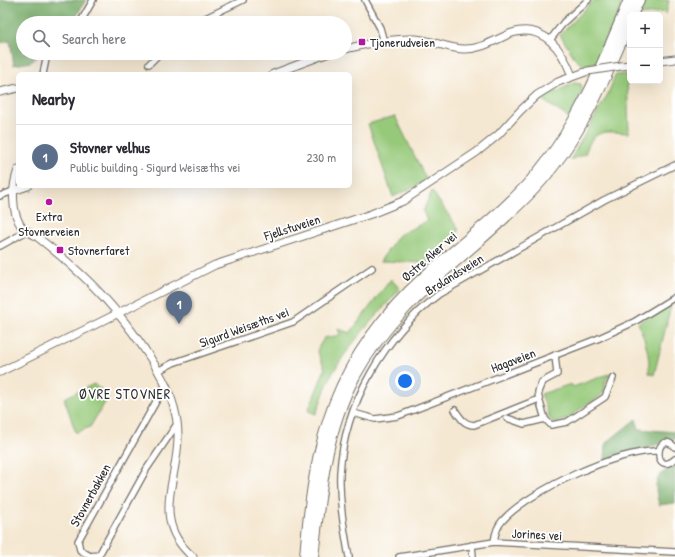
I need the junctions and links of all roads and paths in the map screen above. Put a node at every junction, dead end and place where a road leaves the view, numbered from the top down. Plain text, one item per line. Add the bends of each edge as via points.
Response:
1 (93, 0) edge
2 (243, 0) edge
3 (365, 0) edge
4 (588, 0) edge
5 (629, 0) edge
6 (639, 0) edge
7 (633, 12) edge
8 (84, 16) edge
9 (210, 16) edge
10 (627, 28) edge
11 (550, 40) junction
12 (384, 42) junction
13 (352, 48) edge
14 (675, 59) edge
15 (46, 60) edge
16 (153, 60) edge
17 (310, 60) edge
18 (663, 61) edge
19 (149, 64) dead end
20 (627, 65) edge
21 (43, 72) edge
22 (278, 72) edge
23 (572, 76) junction
24 (16, 88) edge
25 (0, 92) edge
26 (675, 165) edge
27 (16, 178) edge
28 (22, 188) edge
29 (13, 191) junction
30 (0, 196) edge
31 (27, 231) junction
32 (0, 246) edge
33 (372, 268) dead end
34 (675, 297) edge
35 (119, 314) junction
36 (555, 355) junction
37 (158, 370) junction
38 (0, 372) edge
39 (613, 378) dead end
40 (167, 386) junction
41 (539, 399) junction
42 (456, 410) dead end
43 (353, 413) junction
44 (508, 418) dead end
45 (545, 419) junction
46 (177, 424) junction
47 (675, 447) edge
48 (658, 451) junction
49 (675, 458) edge
50 (494, 542) junction
51 (472, 545) junction
52 (675, 552) edge
53 (193, 557) edge
54 (305, 557) edge
55 (313, 557) edge
56 (349, 557) edge
57 (400, 557) edge
58 (473, 557) edge

1 - 8 street
2 - 9 street
3 - 12 street via 380,28
4 - 11 street via 564,22
5 - 54 highway, Østre Aker vei via 584,102 550,157 512,199 406,294 376,327 352,363 332,406 319,447 311,493
6 - 7 highway
10 - 55 highway, Østre Aker vei via 592,106 553,168 513,211 407,305 383,332 360,367 338,415 328,448 322,475
11 - 12 street via 540,34 524,31 468,49 415,39
11 - 23 street via 560,51
12 - 13 street
14 - 18 street
15 - 21 street
16 - 19 street
17 - 22 street
20 - 23 street, Fjellstuveien, bridge
23 - 35 street, Fjellstuveien via 537,95 478,152 403,201 221,263
24 - 25 street
26 - 43 street, Brolandsveien via 604,200 439,294 420,308 385,352 365,385
27 - 29 street
28 - 29 street
29 - 30 street
29 - 31 street via 18,221
31 - 32 street
31 - 35 street via 75,268
33 - 37 street, Sigurd Weisæths vei via 293,322
34 - 36 street, Hagaveien via 634,322
35 - 37 street
35 - 38 street, Fjellstuveien
36 - 41 street via 557,374 542,382 538,392
36 - 43 street, Hagaveien via 398,416 375,419
37 - 40 street
39 - 45 street via 605,397 576,417 567,422 551,425
40 - 46 street
40 - 46 street, Stovnerbakken via 78,541 80,550 90,556 98,555 146,470
41 - 42 street via 474,425 467,424
41 - 45 street
43 - 56 street, Brolandsveien via 346,432 340,477 342,520
44 - 45 street via 524,424
46 - 53 street via 178,444 168,509 177,538
47 - 48 street via 669,443 663,444
48 - 49 street via 660,459 664,462 671,462
48 - 50 street via 643,451 593,467 548,488 530,498 503,520 497,529
50 - 51 street, Jorines vei
50 - 52 street, Jorines vei
51 - 57 street, Jorines vei
51 - 58 street

